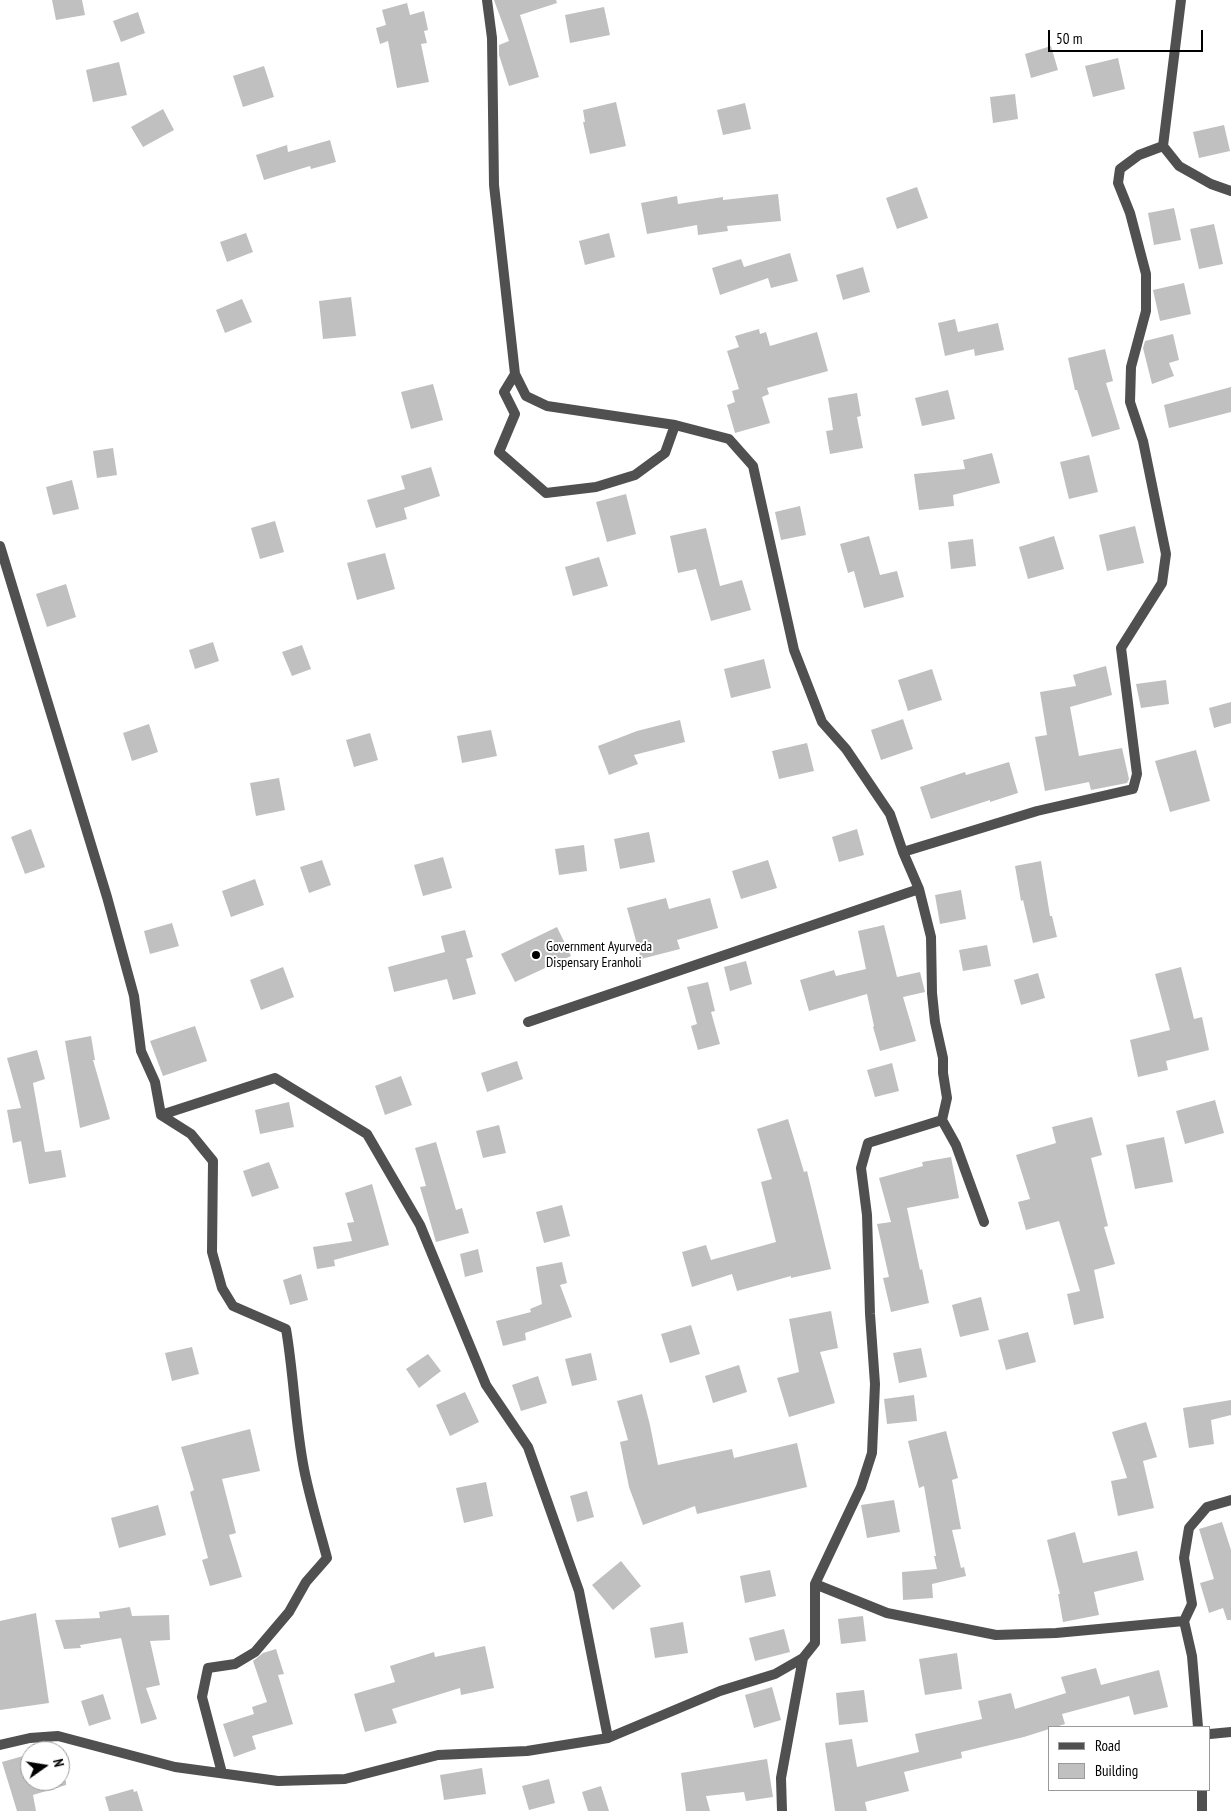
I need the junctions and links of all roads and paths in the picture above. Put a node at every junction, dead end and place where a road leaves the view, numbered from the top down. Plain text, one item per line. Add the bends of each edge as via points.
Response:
1 (488, 0) edge
2 (1181, 0) edge
3 (1162, 146) junction
4 (1231, 191) edge
5 (515, 374) junction
6 (675, 425) junction
7 (0, 546) edge
8 (903, 852) junction
9 (919, 889) junction
10 (528, 1022) dead end
11 (161, 1115) junction
12 (942, 1120) junction
13 (984, 1222) dead end
14 (1231, 1500) edge
15 (815, 1584) junction
16 (1184, 1621) junction
17 (803, 1658) junction
18 (1198, 1726) edge
19 (1231, 1732) edge
20 (1211, 1734) edge
21 (608, 1738) junction
22 (0, 1745) edge
23 (222, 1773) junction
24 (1202, 1791) edge
25 (782, 1811) edge
26 (1202, 1811) edge

1 - 5 street via 492,38 494,185
2 - 3 street
3 - 4 street via 1179,166
3 - 8 street via 1139,155 1120,169 1118,183 1130,213 1146,274 1146,311 1131,367 1130,402 1143,441 1166,554 1162,583 1121,648 1137,774 1133,788 1036,810
5 - 6 street via 526,396 547,406
5 - 6 street via 504,392 515,414 499,452 546,493 596,487 635,475 665,453
6 - 8 street via 729,439 754,466 794,650 822,722 846,749 890,814
7 - 11 street via 107,897 134,996 141,1051 155,1082
8 - 9 street
9 - 10 street
9 - 12 street via 931,937 935,1022 944,1058 947,1098
11 - 21 street via 275,1078 367,1134 420,1225 486,1385 528,1447 579,1591
11 - 23 street via 191,1134 213,1161 212,1252 222,1288 233,1306 286,1329 304,1470 327,1558 306,1582 289,1612 255,1652 235,1664 208,1668 202,1697
12 - 13 street via 956,1145
12 - 15 street via 868,1143 861,1168 868,1215 875,1384 872,1453 861,1487
14 - 16 street via 1207,1507 1189,1528 1184,1558 1192,1604
15 - 16 street via 888,1613 996,1635
15 - 17 street via 816,1643
16 - 18 street via 1192,1656
17 - 21 street via 776,1674 720,1690
17 - 25 street via 781,1778
19 - 20 street
21 - 23 street via 527,1751 438,1755 345,1779 278,1781
22 - 23 street via 58,1736 176,1767
24 - 26 street

